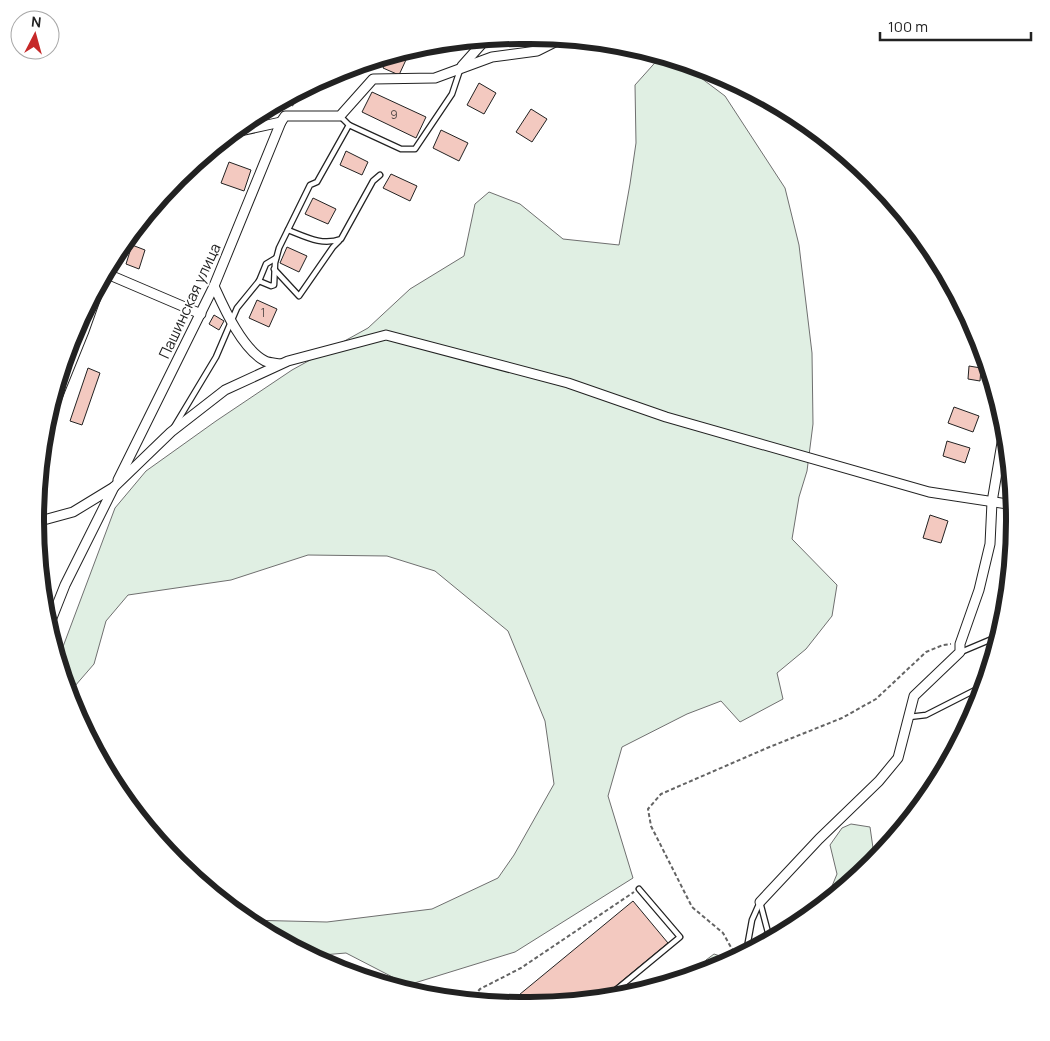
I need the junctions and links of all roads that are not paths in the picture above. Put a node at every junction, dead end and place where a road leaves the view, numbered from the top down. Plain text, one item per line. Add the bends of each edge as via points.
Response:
1 (550, 45) edge
2 (480, 46) edge
3 (460, 68) junction
4 (340, 116) junction
5 (283, 119) junction
6 (257, 123) edge
7 (349, 125) junction
8 (258, 127) junction
9 (249, 129) edge
10 (380, 175) dead end
11 (288, 230) junction
12 (340, 239) junction
13 (276, 258) junction
14 (274, 270) junction
15 (112, 276) edge
16 (259, 281) junction
17 (214, 286) junction
18 (201, 314) junction
19 (231, 322) junction
20 (87, 324) edge
21 (280, 364) junction
22 (68, 371) edge
23 (171, 432) junction
24 (1001, 452) edge
25 (114, 487) junction
26 (992, 502) junction
27 (1005, 504) edge
28 (44, 520) edge
29 (53, 615) edge
30 (991, 639) edge
31 (960, 648) junction
32 (975, 690) edge
33 (909, 717) junction
34 (638, 889) road end
35 (760, 902) junction
36 (768, 933) edge
37 (748, 944) edge
38 (617, 989) edge

1 - 3 street via 537,51 492,57
2 - 3 street
3 - 4 street via 435,78 373,80
3 - 7 lane via 452,94 416,149 401,149
4 - 5 street
4 - 7 lane
5 - 8 street
5 - 17 street, Пашинская улица
6 - 8 lane
7 - 11 lane via 317,182 310,185
8 - 9 street
10 - 12 lane via 373,181
11 - 12 lane via 311,240 331,243
11 - 13 lane
12 - 14 lane via 299,296
13 - 14 lane
13 - 16 lane via 266,264
14 - 16 lane via 274,285
15 - 18 street
16 - 19 lane via 237,308
17 - 18 street, Пашинская улица
17 - 19 street
18 - 25 street, Пашинская улица
19 - 21 street via 251,350 265,361
19 - 23 lane via 216,357
20 - 22 street
21 - 23 street via 225,390
21 - 26 street via 386,335 568,383 666,417 920,490
23 - 25 street
24 - 26 street
25 - 28 street via 74,512
25 - 29 street, Пашинская улица
26 - 27 street
26 - 31 street via 990,544
30 - 31 lane
31 - 33 street via 914,696
32 - 33 lane via 926,715
33 - 35 street via 898,758
34 - 38 lane via 680,937
35 - 36 lane
35 - 37 lane via 752,920

